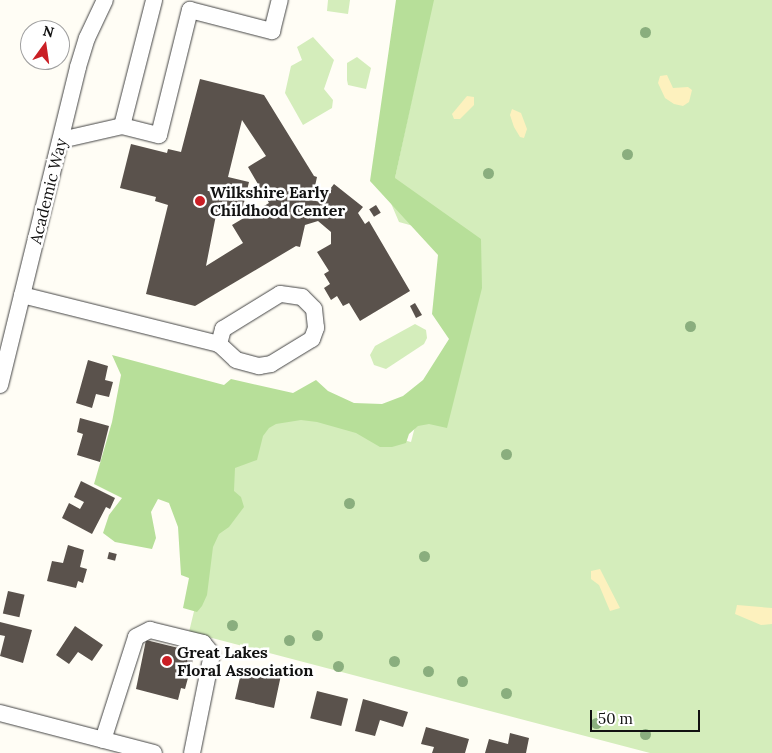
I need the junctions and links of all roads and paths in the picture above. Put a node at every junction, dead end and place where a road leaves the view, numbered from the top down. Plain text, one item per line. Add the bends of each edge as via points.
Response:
1 (105, 0) edge
2 (154, 0) edge
3 (280, 0) edge
4 (192, 5) edge
5 (122, 126) junction
6 (61, 140) junction
7 (22, 296) junction
8 (219, 344) junction
9 (0, 385) edge
10 (0, 713) edge
11 (103, 740) junction
12 (154, 753) edge
13 (192, 753) edge

1 - 6 street, Academic Way via 87,38
2 - 5 street
3 - 4 street via 272,31
4 - 5 street via 159,135
5 - 6 street
6 - 7 street, Academic Way
7 - 8 street
7 - 9 street, Academic Way
8 - 8 street via 231,357 244,363 271,364 312,339 316,328 315,312 302,297 280,294 223,329
10 - 11 street
11 - 12 street
11 - 13 street via 136,637 150,630 203,643 212,654

